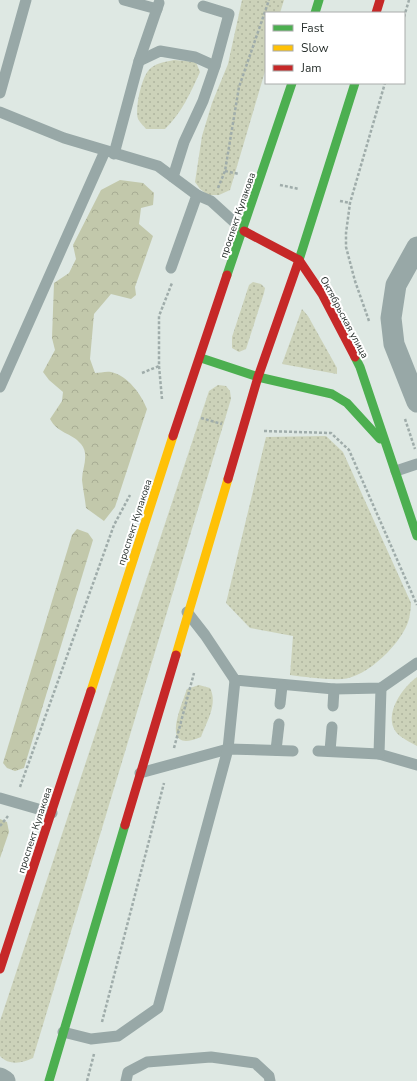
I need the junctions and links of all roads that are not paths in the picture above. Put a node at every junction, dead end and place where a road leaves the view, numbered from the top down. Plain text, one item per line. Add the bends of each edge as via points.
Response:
1 (26, 0) edge
2 (124, 0) edge
3 (319, 0) edge
4 (380, 0) edge
5 (203, 6) dead end
6 (315, 12) edge
7 (376, 12) edge
8 (139, 61) junction
9 (215, 66) junction
10 (292, 84) edge
11 (355, 84) edge
12 (0, 93) edge
13 (0, 112) edge
14 (109, 152) junction
15 (173, 177) junction
16 (197, 195) junction
17 (313, 217) junction
18 (244, 231) junction
19 (417, 247) edge
20 (313, 250) dead end
21 (299, 260) junction
22 (171, 268) dead end
23 (318, 272) dead end
24 (322, 294) junction
25 (201, 358) junction
26 (258, 376) junction
27 (0, 387) edge
28 (410, 409) edge
29 (386, 446) junction
30 (417, 464) edge
31 (396, 471) junction
32 (417, 536) edge
33 (187, 612) junction
34 (417, 663) edge
35 (235, 680) junction
36 (282, 686) junction
37 (381, 688) junction
38 (334, 689) junction
39 (280, 704) dead end
40 (333, 706) dead end
41 (279, 724) dead end
42 (332, 727) dead end
43 (228, 749) junction
44 (276, 750) junction
45 (293, 750) dead end
46 (318, 751) dead end
47 (330, 751) junction
48 (379, 754) junction
49 (417, 765) edge
50 (140, 773) junction
51 (0, 798) edge
52 (52, 813) junction
53 (0, 969) edge
54 (63, 1032) junction
55 (0, 1078) edge
56 (5, 1081) edge
57 (49, 1081) edge
58 (126, 1081) edge
59 (270, 1081) edge

1 - 12 lane
2 - 8 lane via 158,6
3 - 6 main road
4 - 7 main road
5 - 9 lane via 229,14
8 - 9 lane via 160,51 195,57
8 - 14 lane
9 - 15 lane via 203,101 184,142
10 - 18 main road, проспект Кулакова
11 - 17 main road
13 - 14 lane via 64,138
14 - 15 lane via 158,166
14 - 27 lane
15 - 16 lane
16 - 18 lane via 211,201
16 - 22 lane
17 - 20 main road
17 - 21 main road
18 - 21 main road, Октябрьская улица
18 - 25 main road, проспект Кулакова
19 - 28 street via 396,285 391,318 394,344
21 - 24 main road, Октябрьская улица
21 - 26 main road
23 - 24 main road
24 - 29 main road, Октябрьская улица via 360,367
25 - 26 main road, Октябрьская улица
25 - 52 main road, проспект Кулакова
26 - 29 main road, Октябрьская улица via 332,394 347,403
26 - 33 main road
29 - 31 main road, Октябрьская улица
30 - 31 lane
31 - 32 main road, Октябрьская улица
33 - 35 lane
33 - 50 main road
34 - 37 lane
35 - 36 lane
35 - 43 lane
36 - 38 lane
36 - 39 lane
37 - 38 lane
37 - 48 lane
38 - 40 lane
41 - 44 lane
42 - 47 lane
43 - 44 lane
43 - 50 lane
43 - 54 lane via 158,1008 118,1036 91,1040
44 - 45 lane
46 - 47 lane
47 - 48 lane
48 - 49 lane
50 - 54 main road
51 - 52 lane
52 - 53 main road, проспект Кулакова
54 - 57 main road
55 - 56 street
58 - 59 lane via 128,1072 146,1062 211,1057 255,1063 269,1076

